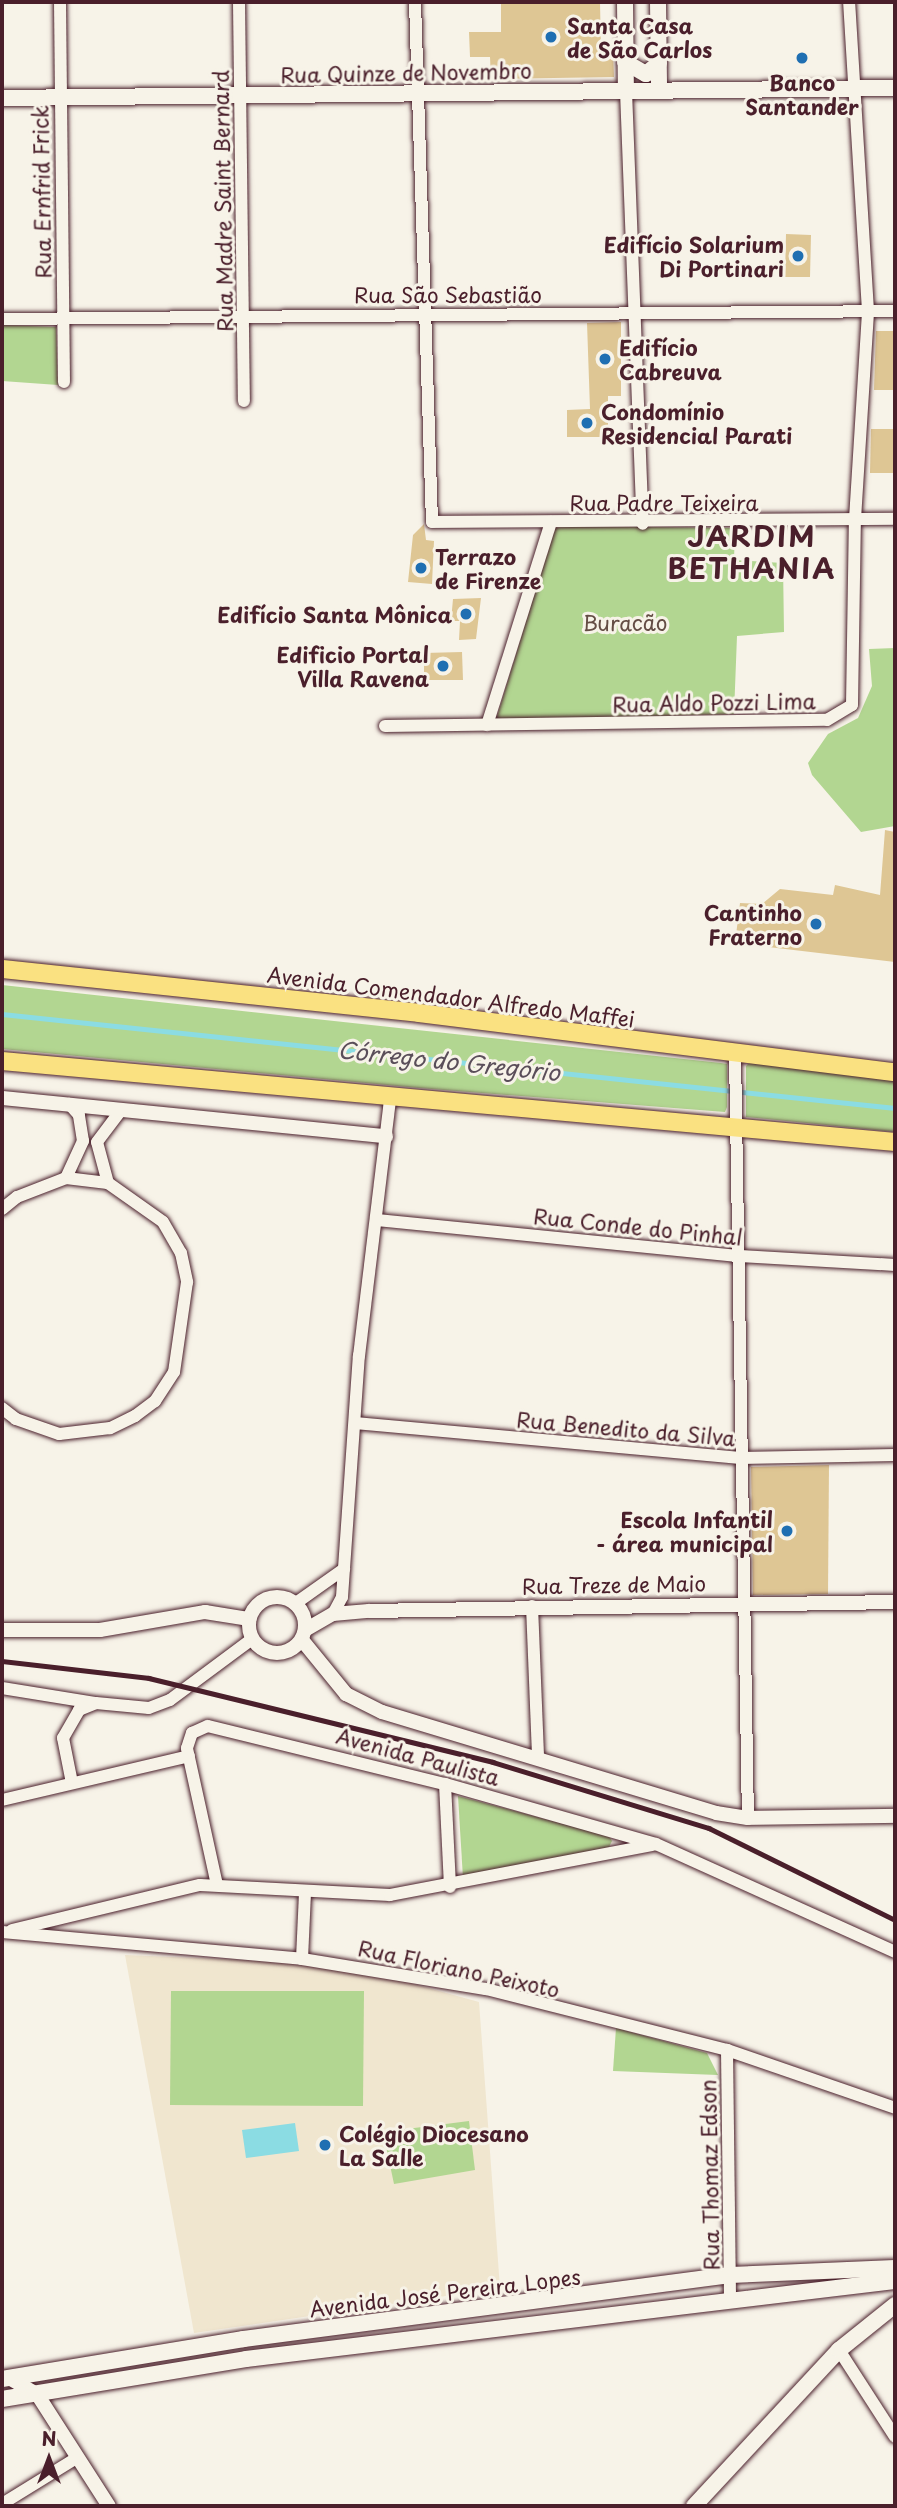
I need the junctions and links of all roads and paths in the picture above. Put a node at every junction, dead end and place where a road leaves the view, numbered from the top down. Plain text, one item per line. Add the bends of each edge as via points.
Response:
1 (60, 2) edge
2 (239, 2) edge
3 (415, 2) edge
4 (625, 2) edge
5 (658, 2) edge
6 (849, 2) edge
7 (625, 62) junction
8 (659, 63) junction
9 (855, 88) junction
10 (895, 88) edge
11 (659, 90) junction
12 (626, 91) junction
13 (419, 93) junction
14 (240, 94) junction
15 (2, 98) edge
16 (59, 98) junction
17 (868, 311) junction
18 (895, 311) edge
19 (639, 312) junction
20 (243, 313) junction
21 (428, 314) junction
22 (62, 318) junction
23 (2, 319) edge
24 (64, 382) dead end
25 (244, 401) dead end
26 (855, 519) junction
27 (895, 519) edge
28 (551, 522) junction
29 (643, 524) junction
30 (487, 725) junction
31 (385, 726) dead end
32 (2, 969) edge
33 (735, 1054) junction
34 (2, 1061) edge
35 (895, 1072) edge
36 (2, 1098) edge
37 (390, 1100) junction
38 (69, 1104) junction
39 (121, 1110) junction
40 (736, 1123) junction
41 (386, 1136) junction
42 (895, 1142) edge
43 (66, 1178) junction
44 (108, 1183) junction
45 (2, 1209) edge
46 (377, 1220) junction
47 (740, 1256) junction
48 (895, 1265) edge
49 (2, 1408) edge
50 (355, 1423) junction
51 (895, 1455) edge
52 (740, 1458) junction
53 (344, 1569) junction
54 (895, 1602) edge
55 (296, 1603) junction
56 (744, 1603) junction
57 (532, 1606) junction
58 (334, 1614) junction
59 (249, 1619) junction
60 (2, 1630) edge
61 (304, 1635) junction
62 (252, 1639) junction
63 (2, 1688) edge
64 (96, 1703) junction
65 (189, 1756) junction
66 (538, 1756) junction
67 (72, 1783) junction
68 (445, 1784) junction
69 (2, 1800) edge
70 (895, 1816) edge
71 (748, 1818) junction
72 (656, 1844) junction
73 (217, 1885) junction
74 (450, 1887) junction
75 (305, 1892) junction
76 (2, 1932) edge
77 (895, 1952) edge
78 (302, 1959) junction
79 (727, 2050) junction
80 (895, 2108) edge
81 (895, 2270) edge
82 (730, 2275) junction
83 (895, 2282) edge
84 (895, 2291) edge
85 (730, 2300) junction
86 (891, 2309) edge
87 (244, 2339) junction
88 (839, 2350) junction
89 (246, 2359) junction
90 (5, 2378) edge
91 (37, 2394) junction
92 (2, 2399) edge
93 (895, 2437) edge
94 (78, 2456) junction
95 (2, 2504) edge
96 (109, 2506) edge
97 (694, 2506) edge

1 - 16 street, Rua Ernfrid Frick
2 - 14 street, Rua Madre Saint Bernard
3 - 13 street
4 - 7 main road
5 - 8 main road
6 - 9 street, Rua Aldo Pozzi Lima
7 - 8 main road via 646,74
7 - 12 main road
8 - 11 main road
9 - 10 main road, Rua Quinze de Novembro
9 - 11 main road, Rua Quinze de Novembro
9 - 17 street, Rua Aldo Pozzi Lima
11 - 12 main road, Rua Quinze de Novembro
12 - 13 main road, Rua Quinze de Novembro
12 - 19 street
13 - 14 main road, Rua Quinze de Novembro
13 - 21 street
14 - 16 main road, Rua Quinze de Novembro
14 - 20 street, Rua Madre Saint Bernard
15 - 16 main road, Rua Quinze de Novembro
16 - 22 street, Rua Ernfrid Frick
17 - 18 street, Rua São Sebastião
17 - 19 street, Rua São Sebastião
17 - 26 street, Rua Aldo Pozzi Lima
19 - 21 street, Rua São Sebastião
19 - 29 street
20 - 21 street, Rua São Sebastião
20 - 22 street, Rua São Sebastião
20 - 25 street, Rua Madre Saint Bernard
21 - 28 street, Rua Padre Teixeira via 432,522
22 - 23 street, Rua São Sebastião
22 - 24 street, Rua Ernfrid Frick
26 - 27 street, Rua Padre Teixeira
26 - 29 street, Rua Padre Teixeira
26 - 30 street, Rua Aldo Pozzi Lima via 852,705 845,713 827,720
28 - 29 street, Rua Padre Teixeira
28 - 30 street
30 - 31 street, Rua Aldo Pozzi Lima
32 - 33 main road, Avenida Comendador Alfredo Maffei via 419,1013
33 - 35 main road, Avenida Comendador Alfredo Maffei
33 - 40 street
34 - 37 main road
36 - 38 street
37 - 40 main road
37 - 41 street
38 - 39 street
38 - 43 street via 79,1115 83,1141
39 - 41 street
39 - 44 street via 97,1142
40 - 42 main road
40 - 47 street
41 - 46 street
43 - 44 street
43 - 45 street via 17,1197
44 - 49 street via 147,1206 181,1253 186,1315 174,1373 155,1401 135,1416 84,1434 37,1429
46 - 47 street, Rua Conde do Pinhal
46 - 50 street
47 - 48 street, Rua Conde do Pinhal
47 - 52 street
50 - 52 street, Rua Benedito da Silva
50 - 53 street
51 - 52 street, Rua Benedito da Silva
52 - 56 street
53 - 55 street
53 - 58 street via 342,1597
54 - 56 street, Rua Treze de Maio
55 - 59 street via 268,1598
55 - 61 street
56 - 57 street, Rua Treze de Maio
56 - 71 street
57 - 58 street, Rua Treze de Maio
57 - 66 street
58 - 61 street, Rua Treze de Maio
59 - 60 street via 205,1612 100,1630
59 - 62 street
61 - 62 street via 277,1653
61 - 66 street, Avenida Paulista via 346,1694 383,1712
62 - 64 street via 170,1700 134,1709
63 - 64 street
64 - 67 street via 74,1714 64,1733
65 - 67 street
65 - 68 street, Avenida Paulista via 192,1733 217,1726
65 - 73 street
66 - 71 street, Avenida Paulista
67 - 69 street
68 - 72 street, Avenida Paulista
68 - 74 street
70 - 71 street, Avenida Paulista
72 - 74 street
72 - 77 street, Avenida Paulista
73 - 75 street
73 - 76 street via 200,1885
74 - 75 street via 390,1895
75 - 78 street
76 - 78 street, Rua Floriano Peixoto
78 - 79 street, Rua Floriano Peixoto via 486,1989
79 - 80 street, Rua Floriano Peixoto
79 - 82 street, Rua Thomaz Edson
81 - 82 main road, Avenida José Pereira Lopes
81 - 83 main road
82 - 85 street, Rua Thomaz Edson
82 - 87 main road, Avenida José Pereira Lopes
83 - 85 main road, Avenida José Pereira Lopes
84 - 86 main road
85 - 89 main road, Avenida José Pereira Lopes
86 - 88 main road
87 - 89 main road
87 - 90 main road, Avenida José Pereira Lopes
88 - 93 street
88 - 97 main road
89 - 91 main road, Avenida José Pereira Lopes
90 - 91 street
91 - 92 main road, Avenida José Pereira Lopes
91 - 94 street
94 - 95 street
94 - 96 street

